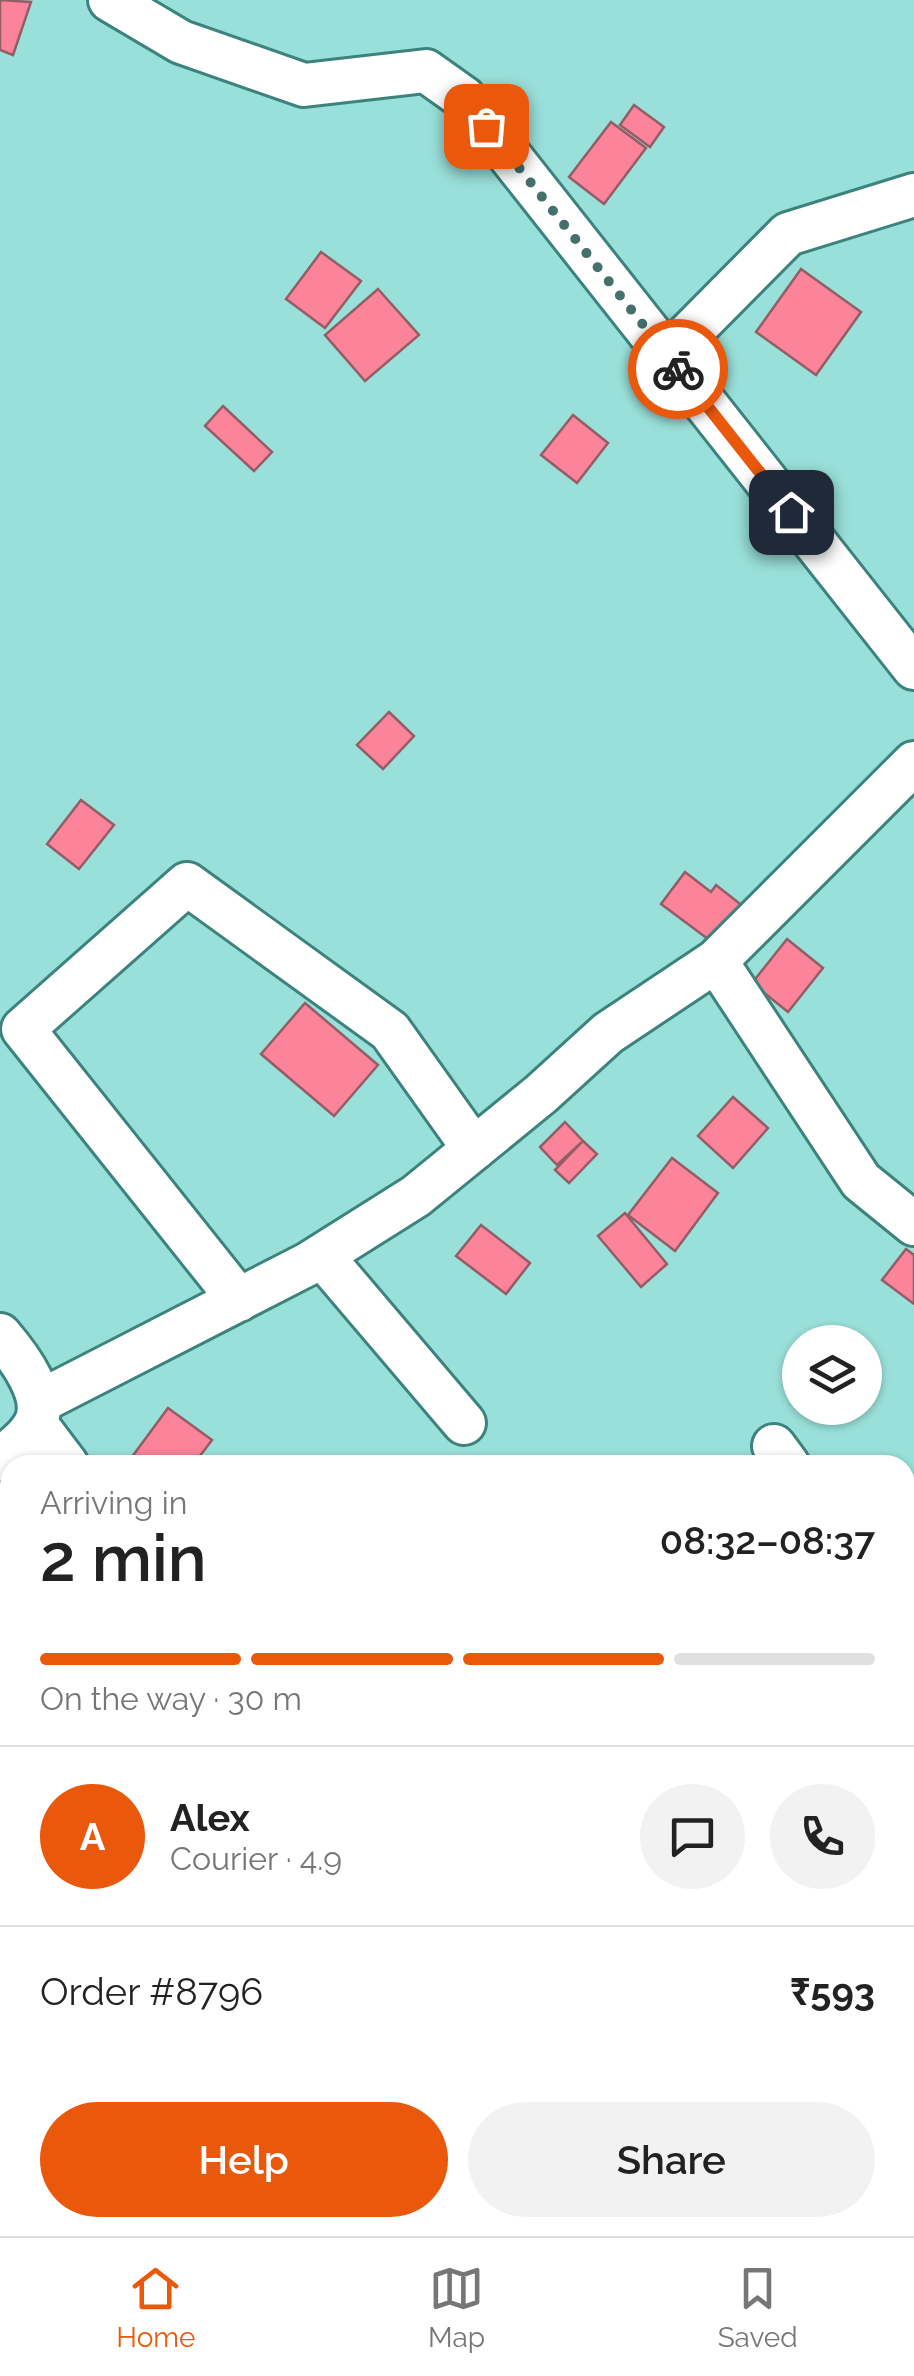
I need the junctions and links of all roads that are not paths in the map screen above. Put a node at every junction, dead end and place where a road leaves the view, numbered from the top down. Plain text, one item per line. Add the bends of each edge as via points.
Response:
1 (110, 0) edge
2 (914, 194) edge
3 (668, 356) junction
4 (914, 668) edge
5 (914, 763) edge
6 (716, 961) junction
7 (474, 1149) junction
8 (914, 1224) edge
9 (322, 1256) junction
10 (239, 1300) junction
11 (0, 1334) edge
12 (38, 1413) junction
13 (464, 1423) dead end
14 (3, 1455) edge
15 (61, 1455) edge

1 - 3 street via 180,42 304,85 426,72 464,98
2 - 3 street via 788,234
3 - 4 street
5 - 6 street
6 - 7 street via 608,1032
6 - 8 street via 861,1181
7 - 9 street via 416,1196
7 - 10 street via 390,1032 187,884 22,1029
9 - 10 street
9 - 13 street
10 - 12 street
11 - 12 street
12 - 14 street
12 - 15 street

